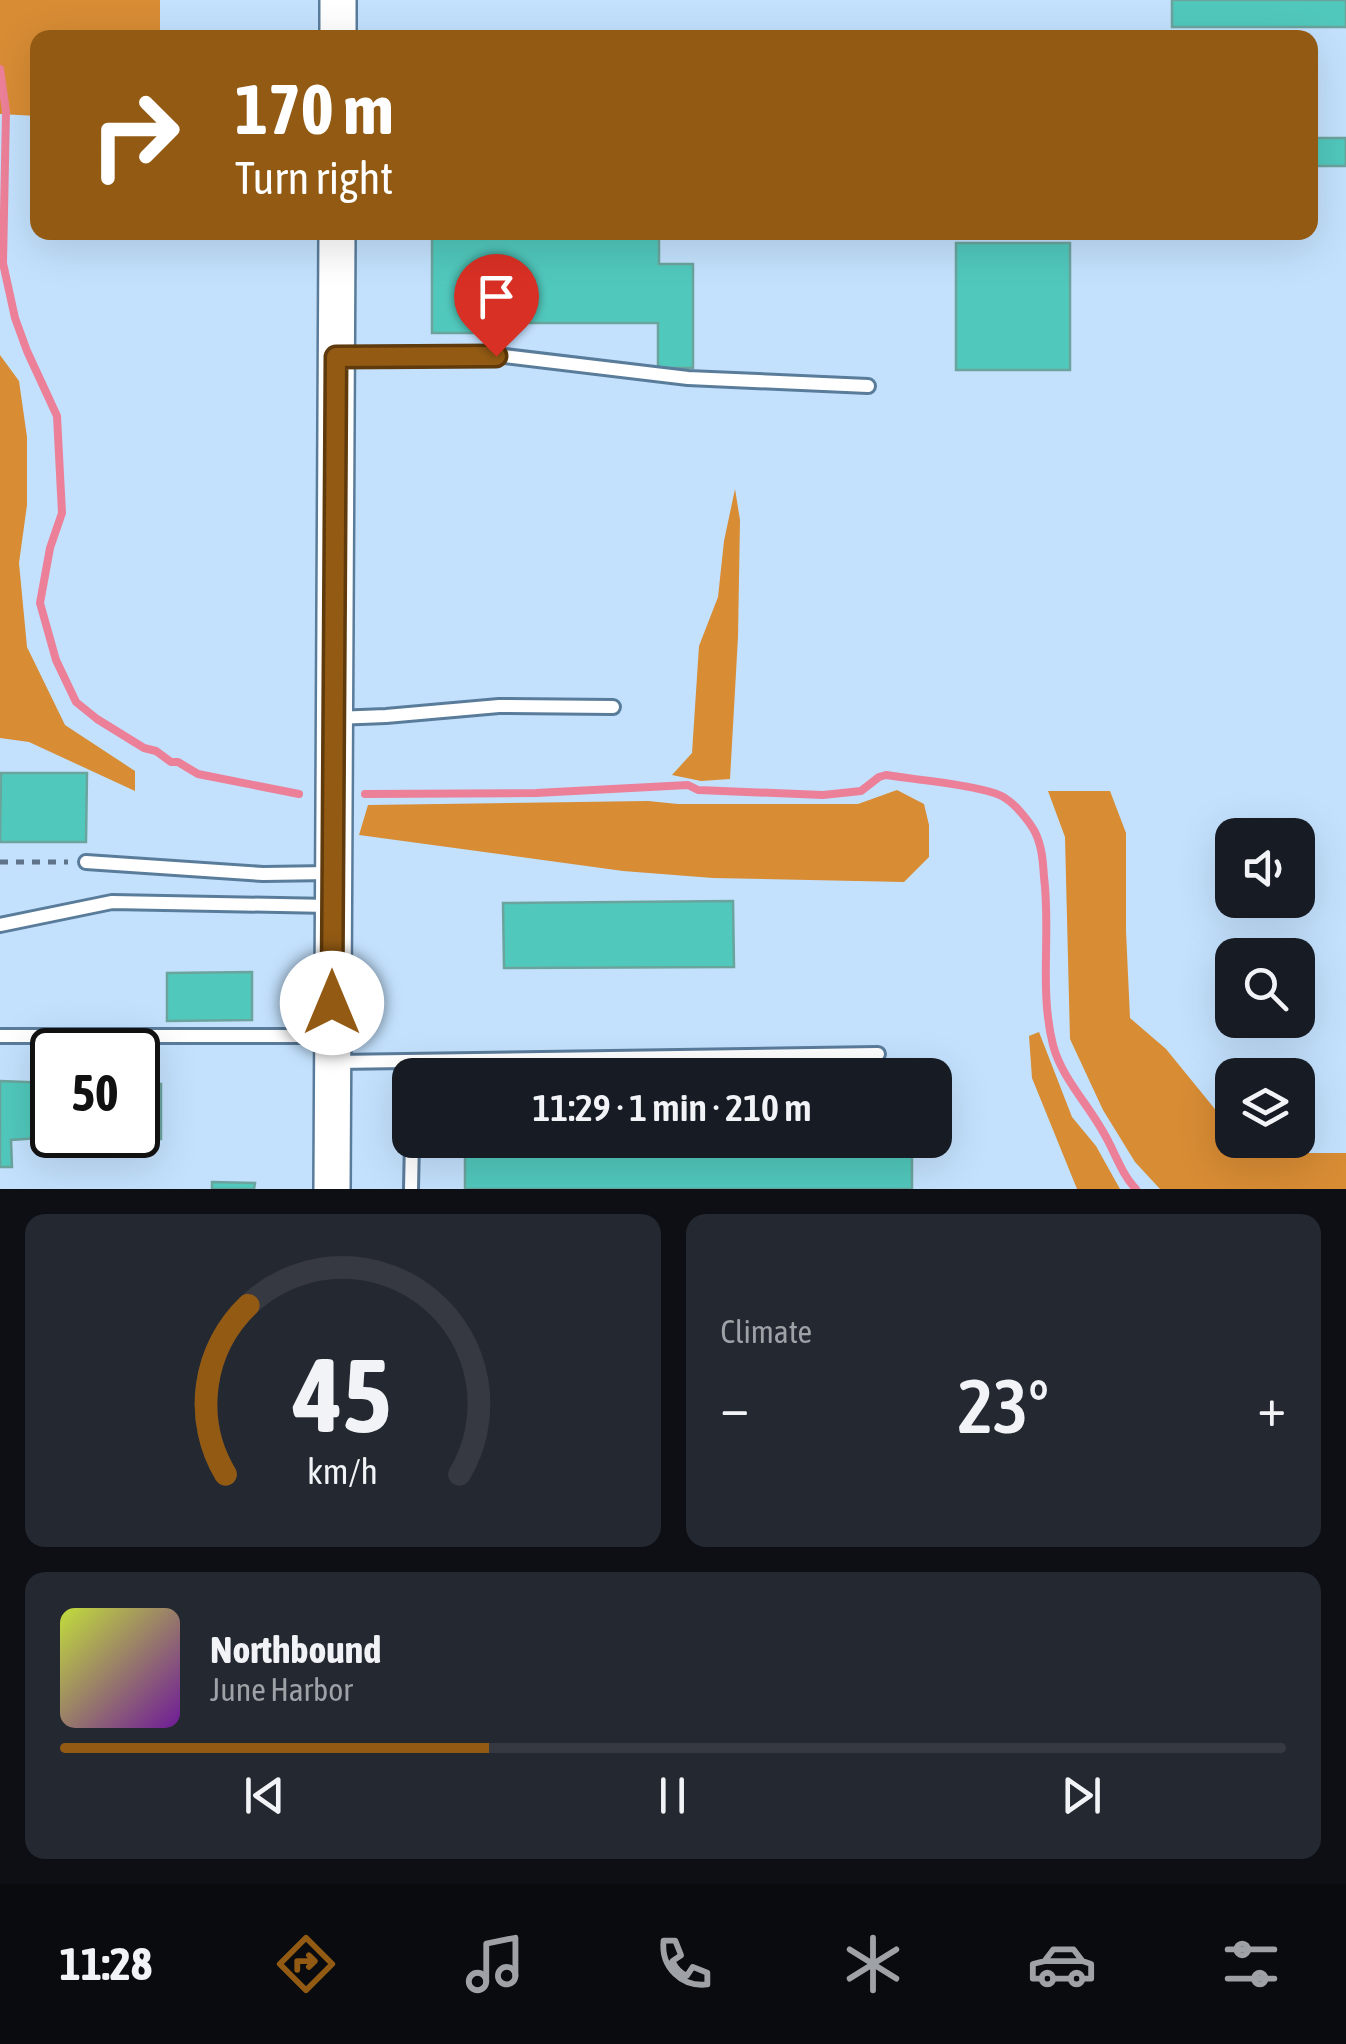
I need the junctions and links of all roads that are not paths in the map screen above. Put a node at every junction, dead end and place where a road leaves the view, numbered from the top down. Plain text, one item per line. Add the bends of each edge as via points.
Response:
1 (338, 0) edge
2 (338, 30) edge
3 (337, 240) edge
4 (336, 357) junction
5 (868, 386) dead end
6 (614, 707) dead end
7 (333, 718) junction
8 (86, 862) road end
9 (332, 889) junction
10 (0, 924) edge
11 (0, 1036) edge
12 (332, 1049) junction
13 (878, 1054) dead end
14 (745, 1058) edge
15 (392, 1063) edge
16 (412, 1158) edge
17 (332, 1189) edge
18 (411, 1189) edge

1 - 2 main road
3 - 4 main road
4 - 5 lane via 496,356 688,378
4 - 7 main road
6 - 7 lane via 499,706
7 - 9 main road
8 - 9 lane via 263,874
9 - 10 lane via 112,902
9 - 12 main road
11 - 12 lane
12 - 15 lane
12 - 17 main road
13 - 14 lane
16 - 18 lane

